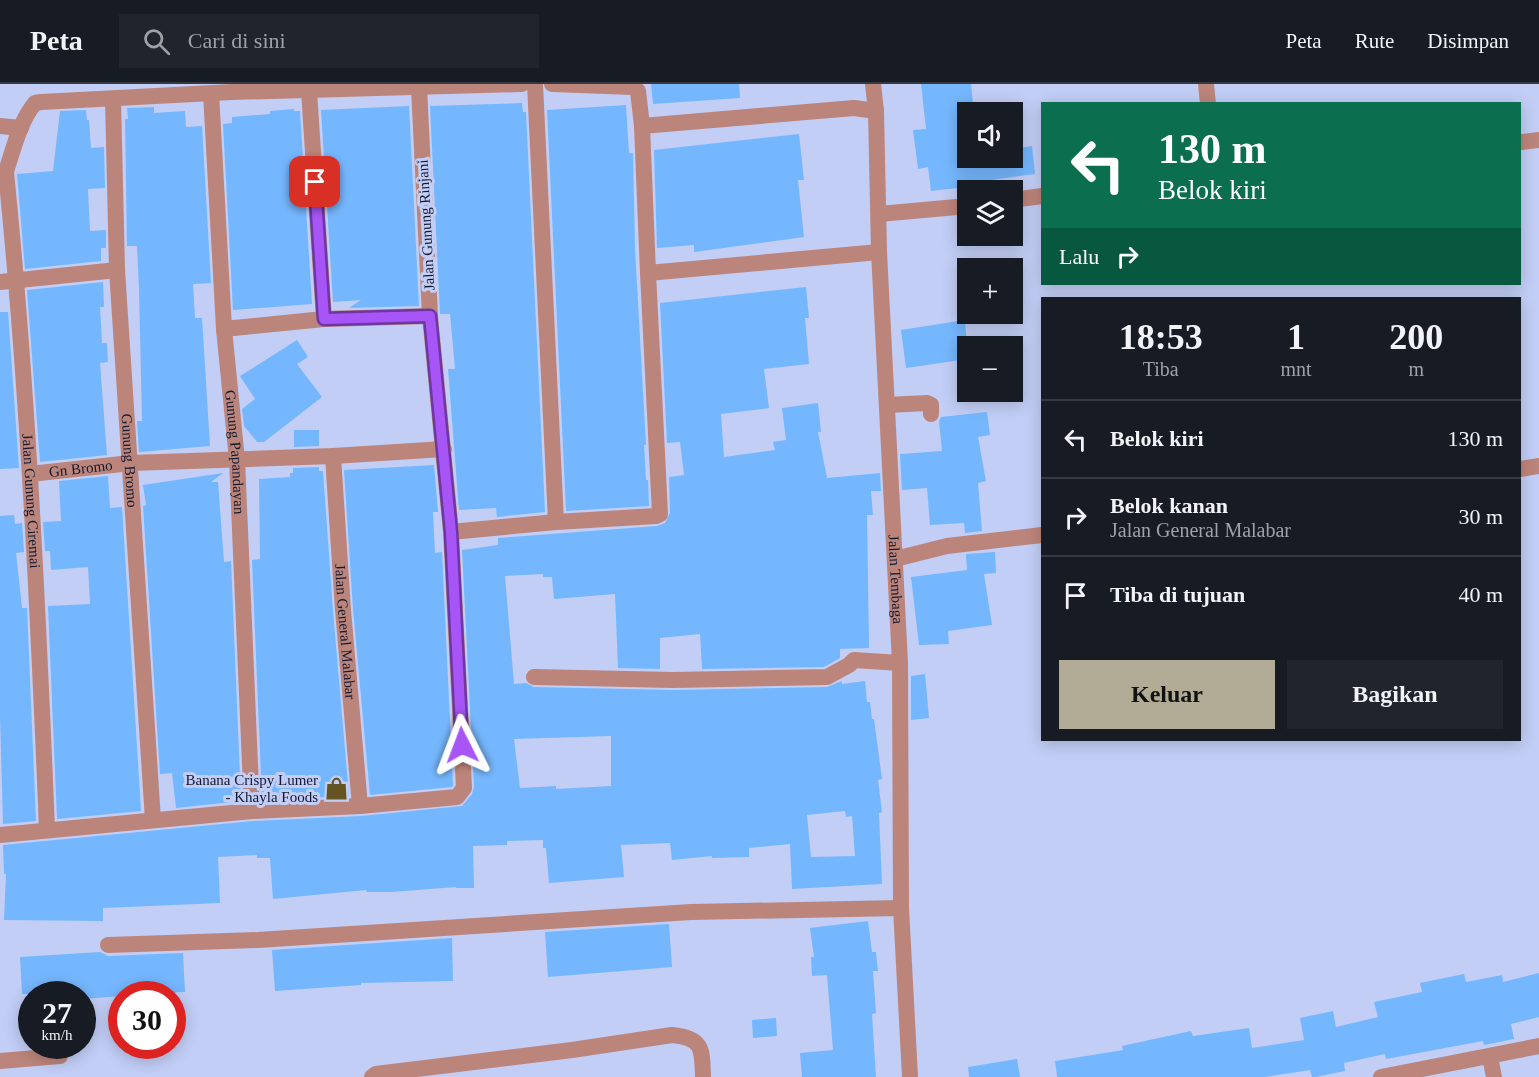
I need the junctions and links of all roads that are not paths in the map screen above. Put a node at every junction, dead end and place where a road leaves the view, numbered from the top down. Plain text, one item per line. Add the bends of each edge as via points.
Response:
1 (522, 84) edge
2 (535, 84) edge
3 (552, 84) edge
4 (873, 84) edge
5 (1206, 84) edge
6 (419, 87) junction
7 (309, 91) junction
8 (211, 93) junction
9 (113, 99) junction
10 (1208, 102) edge
11 (876, 111) junction
12 (0, 126) edge
13 (642, 126) junction
14 (21, 128) junction
15 (3, 180) edge
16 (1041, 196) edge
17 (1023, 199) edge
18 (957, 208) edge
19 (879, 214) junction
20 (879, 252) junction
21 (117, 270) junction
22 (648, 273) junction
23 (17, 280) junction
24 (0, 282) edge
25 (430, 316) junction
26 (324, 319) junction
27 (224, 329) junction
28 (899, 404) junction
29 (932, 414) dead end
30 (444, 449) junction
31 (333, 456) junction
32 (237, 460) junction
33 (131, 463) junction
34 (1539, 466) edge
35 (1521, 469) edge
36 (30, 474) junction
37 (556, 522) junction
38 (451, 532) junction
39 (1041, 535) edge
40 (896, 560) junction
41 (900, 663) junction
42 (534, 676) dead end
43 (360, 806) junction
44 (252, 811) junction
45 (153, 820) junction
46 (47, 829) junction
47 (0, 835) edge
48 (901, 908) junction
49 (108, 945) dead end
50 (1539, 1046) edge
51 (1490, 1057) junction
52 (18, 1059) edge
53 (0, 1060) edge
54 (372, 1077) edge
55 (704, 1077) edge
56 (910, 1077) edge
57 (1381, 1077) edge
58 (1494, 1077) edge

1 - 6 street
2 - 37 street
3 - 13 street via 633,87 638,91
4 - 11 street, Jalan Tembaga
5 - 10 street
6 - 7 street
6 - 25 street, Jalan Gunung Rinjani
7 - 8 street
7 - 26 street
8 - 9 street
8 - 27 street, Gunung Papandayan
9 - 14 street via 35,103
9 - 21 street, Gunung Bromo
11 - 13 street via 854,108
11 - 19 street, Jalan Tembaga
12 - 14 street
13 - 22 street
14 - 15 street
15 - 23 street, Jalan Gunung Ciremai
16 - 17 street
18 - 19 street
19 - 20 street, Jalan Tembaga
20 - 22 street
20 - 28 street, Jalan Tembaga
21 - 23 street
21 - 33 street, Gunung Bromo
22 - 37 street via 661,512 656,516
23 - 24 street
23 - 36 street, Jalan Gunung Ciremai
25 - 26 street
25 - 30 street, Jalan Gunung Rinjani
26 - 27 street
27 - 32 street, Gunung Papandayan
28 - 29 street via 929,404
28 - 40 street, Jalan Tembaga
30 - 31 street, Gn Bromo
30 - 38 street, Jalan Gunung Rinjani
31 - 32 street, Gn Bromo
31 - 43 street, Jalan General Malabar
32 - 33 street, Gn Bromo
32 - 44 street, Gunung Papandayan
33 - 36 street, Gn Bromo
33 - 45 street, Gunung Bromo
34 - 35 street
36 - 46 street, Jalan Gunung Ciremai
37 - 38 street
38 - 43 street, Jalan Gunung Rinjani via 464,788 457,796
39 - 40 street via 947,546
40 - 41 street, Jalan Tembaga
41 - 42 street via 855,660 827,677 673,680
41 - 48 street, Jalan Tembaga
43 - 44 street
44 - 45 street
45 - 46 street
46 - 47 street
48 - 49 street via 691,912 258,940
48 - 56 street, Jalan Tembaga
50 - 51 street
51 - 57 street
51 - 58 street
52 - 53 street
54 - 55 street via 672,1035 688,1036 697,1044

